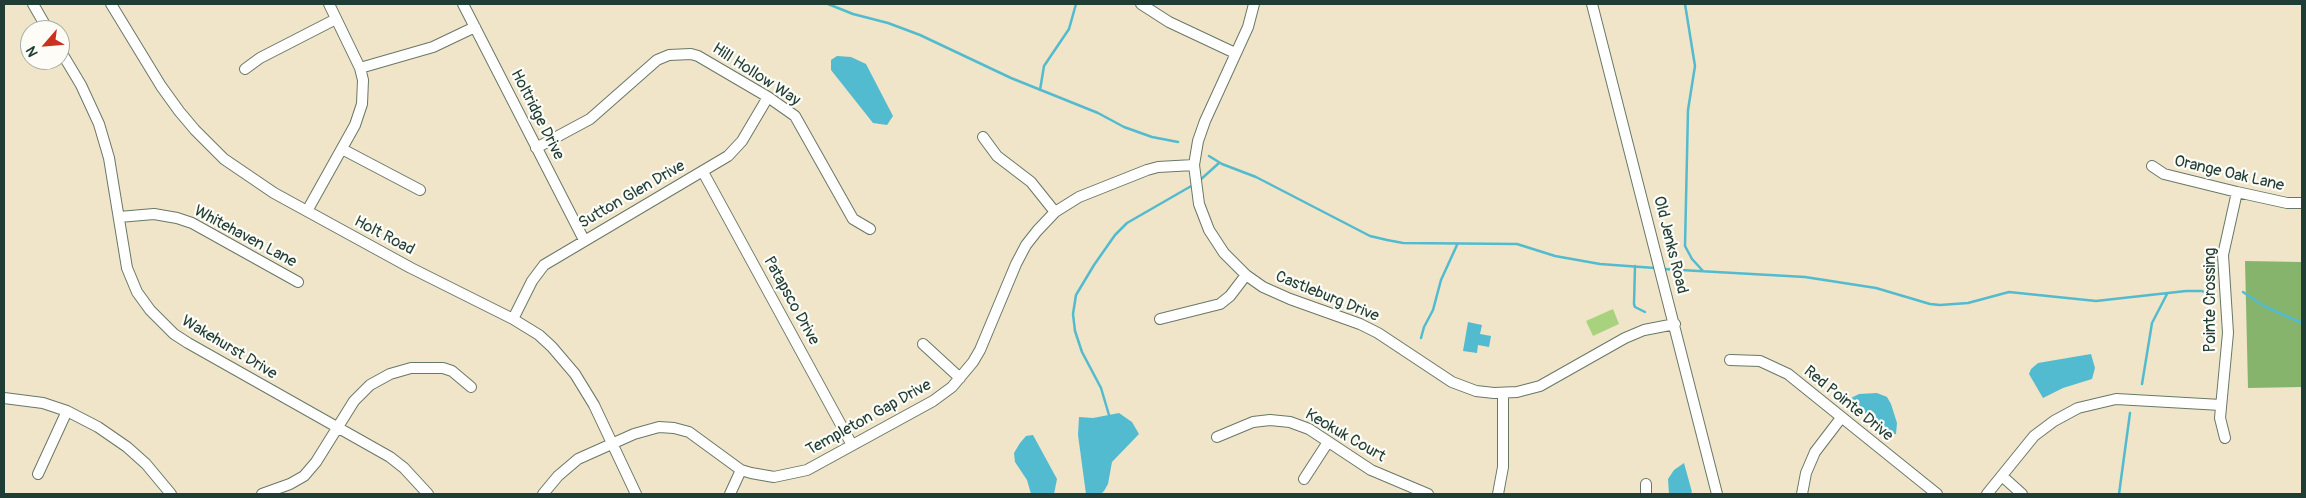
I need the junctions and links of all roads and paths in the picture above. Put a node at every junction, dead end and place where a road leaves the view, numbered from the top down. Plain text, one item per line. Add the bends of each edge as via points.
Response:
1 (33, 4) edge
2 (111, 4) edge
3 (329, 4) edge
4 (463, 4) edge
5 (1142, 4) edge
6 (1254, 4) edge
7 (1592, 4) edge
8 (336, 19) junction
9 (42, 20) edge
10 (475, 27) junction
11 (1235, 53) junction
12 (70, 67) edge
13 (360, 68) junction
14 (245, 69) dead end
15 (768, 97) junction
16 (983, 137) dead end
17 (536, 148) junction
18 (342, 149) junction
19 (1194, 166) junction
20 (2152, 166) dead end
21 (703, 172) junction
22 (420, 190) dead end
23 (2237, 192) junction
24 (2302, 203) edge
25 (307, 211) junction
26 (1056, 212) junction
27 (119, 217) junction
28 (870, 229) dead end
29 (584, 240) junction
30 (1246, 275) junction
31 (298, 282) dead end
32 (513, 319) junction
33 (1160, 319) dead end
34 (1675, 324) junction
35 (923, 344) dead end
36 (1730, 360) dead end
37 (960, 378) junction
38 (471, 387) dead end
39 (1503, 393) junction
40 (4, 398) edge
41 (2221, 404) junction
42 (67, 411) junction
43 (1841, 418) junction
44 (338, 427) junction
45 (1217, 436) dead end
46 (2225, 438) dead end
47 (1328, 442) junction
48 (612, 443) junction
49 (852, 445) junction
50 (741, 470) junction
51 (38, 474) dead end
52 (2002, 476) junction
53 (1304, 478) dead end
54 (171, 494) edge
55 (262, 494) edge
56 (428, 494) edge
57 (543, 494) edge
58 (636, 494) edge
59 (730, 494) edge
60 (1428, 494) edge
61 (1498, 494) edge
62 (1717, 494) edge
63 (1802, 494) edge
64 (1937, 494) edge
65 (1987, 494) edge
66 (2022, 494) edge

1 - 9 street
2 - 25 street, Holt Road via 161,86 195,130 236,168
3 - 8 street
4 - 10 street, Holtridge Drive
5 - 11 street via 1169,22
6 - 11 street, Castleburg Drive via 1248,27
7 - 34 street, Old Jenks Road
8 - 13 street
8 - 14 street
10 - 13 street via 433,47
10 - 17 street, Holtridge Drive
11 - 19 street, Castleburg Drive via 1205,121
12 - 27 street, Wakehurst Drive via 99,124 109,158
13 - 18 street via 362,104
15 - 17 street, Hill Hollow Way via 698,56 669,55 650,65 590,119
15 - 21 street, Sutton Glen Drive via 735,150
15 - 28 street, Hill Hollow Way via 795,116 853,219
16 - 26 street via 997,156 1031,182
17 - 29 street, Holtridge Drive
18 - 22 street
18 - 25 street
19 - 26 street, Templeton Gap Drive via 1147,170 1079,197
19 - 30 street, Castleburg Drive via 1199,204 1209,230 1224,254
20 - 23 street, Orange Oak Lane via 2164,174
21 - 29 street, Sutton Glen Drive
21 - 49 street, Patapsco Drive
23 - 24 street, Orange Oak Lane
23 - 41 street, Pointe Crossing via 2223,255 2228,333
25 - 32 street, Holt Road
26 - 37 street, Templeton Gap Drive via 1026,246 980,350
27 - 31 street, Whitehaven Lane via 154,214 192,223
27 - 44 street, Wakehurst Drive via 127,268 137,292 160,322 188,343
29 - 32 street, Sutton Glen Drive via 538,271
30 - 33 street via 1220,304
30 - 39 street, Castleburg Drive via 1272,291 1372,330 1452,382 1476,390
32 - 48 street, Holt Road via 539,336 570,366
34 - 39 street, Castleburg Drive via 1644,330 1625,338 1540,386
34 - 62 street, Old Jenks Road
35 - 37 street
36 - 43 street, Red Pointe Drive via 1752,360 1778,368
37 - 49 street, Templeton Gap Drive via 933,401
38 - 44 street via 452,371 443,368 400,371 370,385 354,401
39 - 61 street via 1503,466
40 - 42 street via 43,403
41 - 46 street, Pointe Crossing via 2220,425
41 - 52 street via 2116,399 2078,408 2034,436
42 - 51 street
42 - 54 street via 98,426 127,447
43 - 63 street via 1815,452
43 - 64 street, Red Pointe Drive
44 - 55 street via 304,476
44 - 56 street, Wakehurst Drive via 390,457
45 - 47 street, Keokuk Court via 1253,422 1280,421 1299,425
47 - 53 street
47 - 60 street, Keokuk Court via 1371,470
48 - 50 street, Templeton Gap Drive via 645,430 674,428 689,432
48 - 57 street, Templeton Gap Drive via 578,459
48 - 58 street, Holt Road
49 - 50 street, Templeton Gap Drive via 807,470 784,476 764,476
50 - 59 street
52 - 65 street
52 - 66 street

